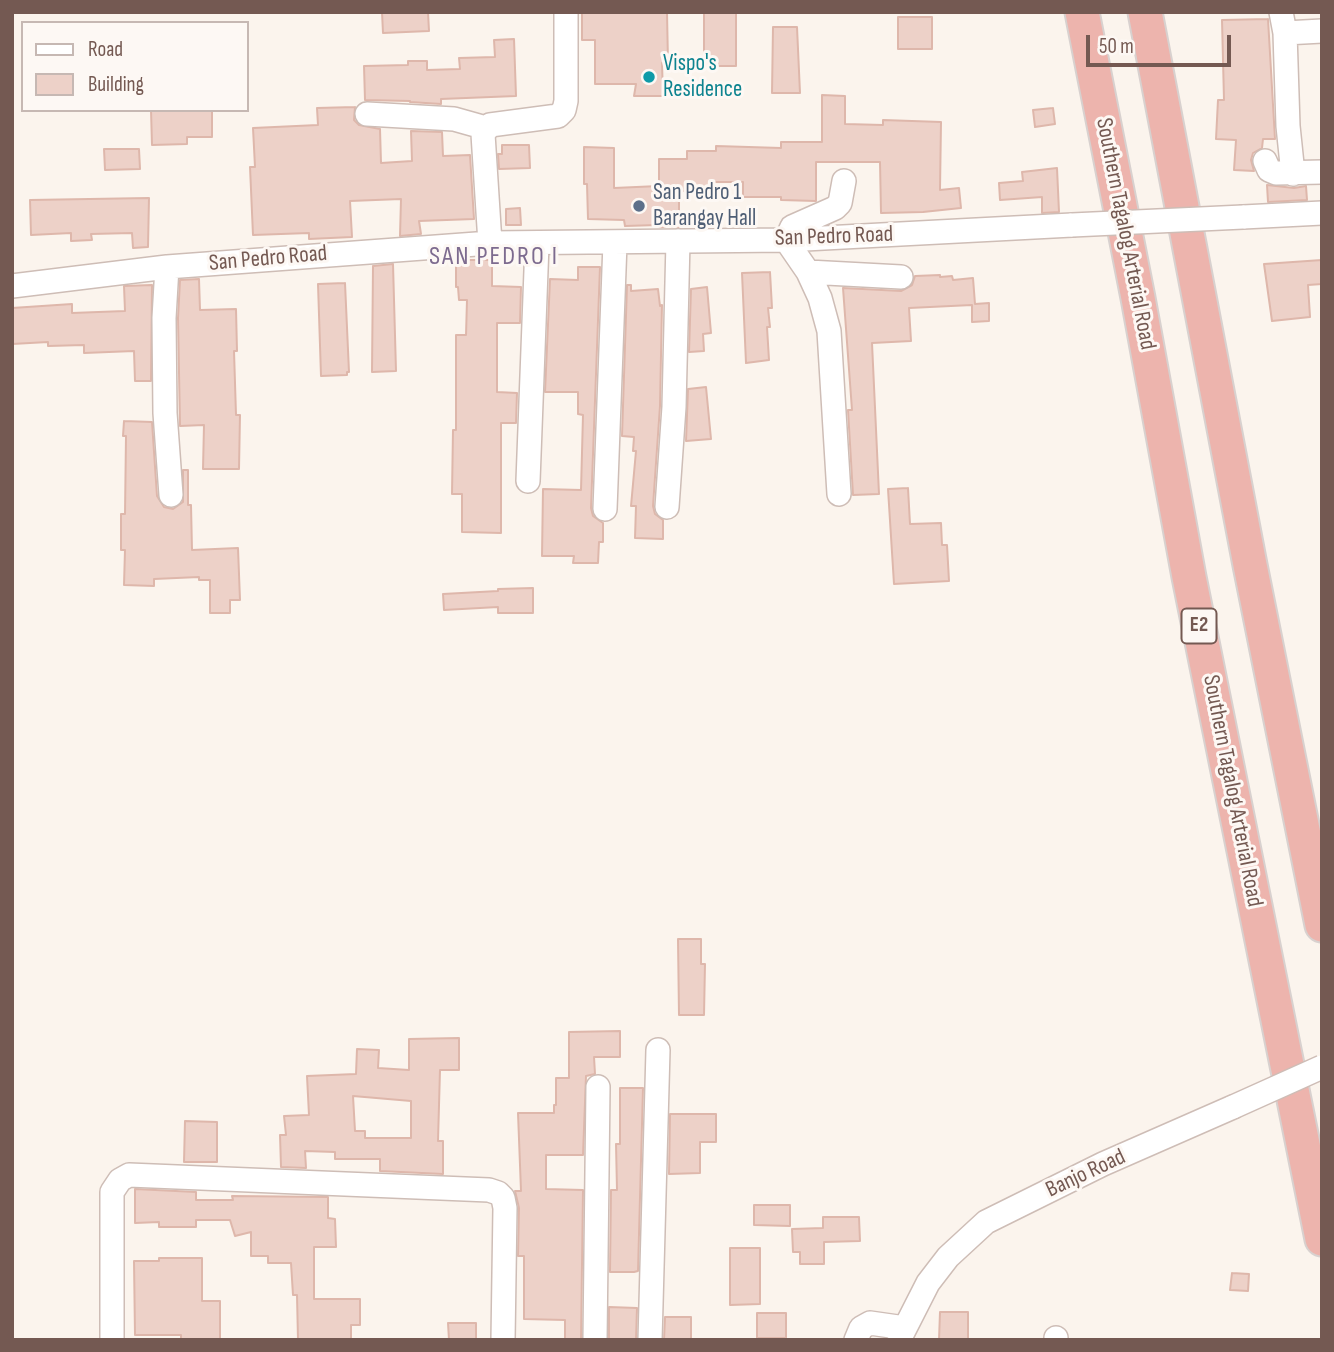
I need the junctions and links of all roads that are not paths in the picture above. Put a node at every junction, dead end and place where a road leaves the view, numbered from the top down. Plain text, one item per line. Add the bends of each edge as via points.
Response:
1 (565, 12) edge
2 (1082, 12) edge
3 (1145, 12) edge
4 (1283, 23) edge
5 (1322, 31) edge
6 (367, 114) dead end
7 (486, 128) junction
8 (1265, 161) dead end
9 (1322, 172) edge
10 (1293, 174) junction
11 (844, 181) dead end
12 (1322, 213) edge
13 (786, 240) junction
14 (678, 241) junction
15 (490, 243) junction
16 (615, 243) junction
17 (537, 244) junction
18 (167, 267) junction
19 (807, 272) junction
20 (901, 277) dead end
21 (12, 286) edge
22 (528, 481) dead end
23 (839, 494) dead end
24 (171, 495) dead end
25 (667, 507) dead end
26 (605, 509) dead end
27 (1322, 925) edge
28 (658, 1050) dead end
29 (1322, 1067) edge
30 (598, 1087) dead end
31 (1322, 1239) edge
32 (902, 1334) edge
33 (112, 1340) edge
34 (503, 1340) edge
35 (595, 1340) edge
36 (650, 1340) edge
37 (856, 1340) edge

1 - 7 street via 564,110 558,116
2 - 31 highway, Southern Tagalog Arterial Road / E2
3 - 27 highway
4 - 5 street
4 - 10 street
6 - 7 street via 454,119
7 - 15 street via 482,139
8 - 10 street via 1269,170
9 - 10 street
11 - 13 street via 840,203 792,227
12 - 13 street, San Pedro Road, bridge
13 - 14 street, San Pedro Road
13 - 19 street
14 - 16 street, San Pedro Road
14 - 25 street
15 - 17 street, San Pedro Road
15 - 18 street, San Pedro Road
16 - 17 street, San Pedro Road
16 - 26 street
17 - 22 street
18 - 21 street, San Pedro Road
18 - 24 street via 165,413
19 - 20 street
19 - 23 street via 830,331
28 - 36 street
29 - 32 street, Banjo Road, bridge via 1103,1164 986,1222 928,1283
30 - 35 street
32 - 37 street via 870,1323 861,1328
33 - 34 street via 112,1192 129,1175 498,1193 505,1208

